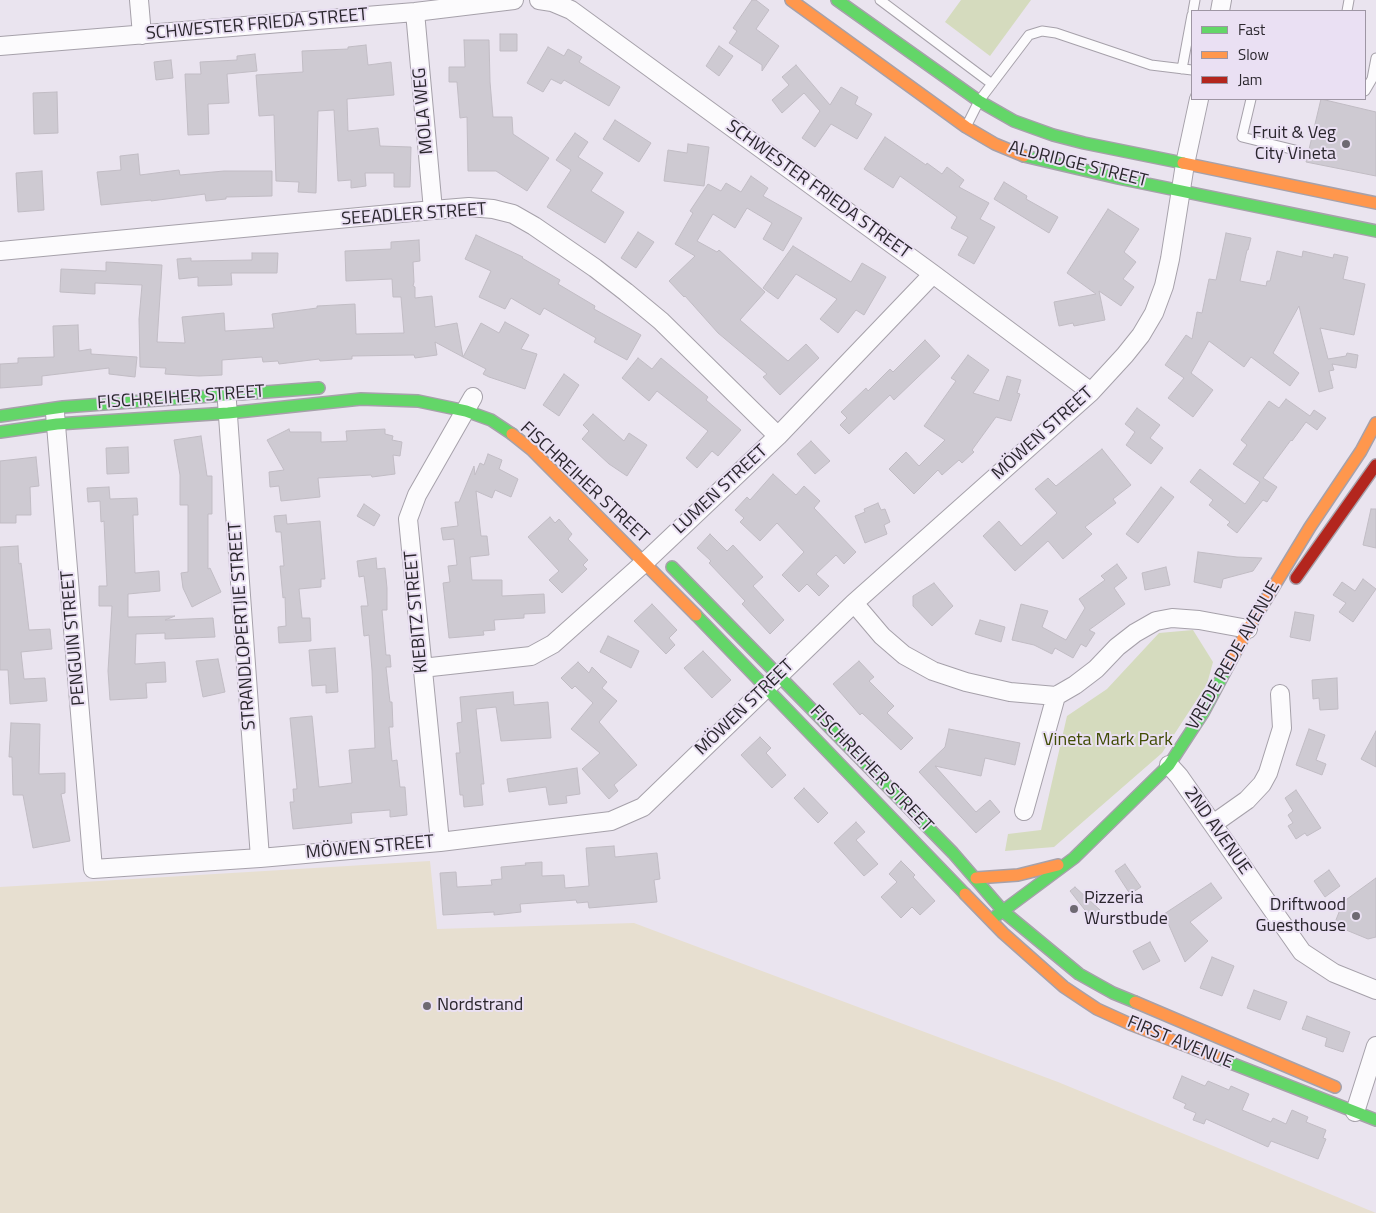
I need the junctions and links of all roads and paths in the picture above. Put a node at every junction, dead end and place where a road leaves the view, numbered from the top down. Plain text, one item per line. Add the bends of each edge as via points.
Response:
1 (139, 0) edge
2 (514, 0) edge
3 (539, 0) edge
4 (791, 0) edge
5 (838, 0) edge
6 (880, 0) edge
7 (415, 12) junction
8 (1191, 20) edge
9 (142, 35) junction
10 (0, 46) edge
11 (1376, 58) edge
12 (1182, 69) junction
13 (1191, 70) edge
14 (992, 84) junction
15 (1366, 89) edge
16 (1199, 100) edge
17 (1251, 100) edge
18 (979, 101) junction
19 (966, 128) junction
20 (1295, 150) dead end
21 (1185, 164) junction
22 (1180, 190) junction
23 (1376, 203) edge
24 (433, 210) junction
25 (1376, 230) edge
26 (0, 251) edge
27 (933, 274) junction
28 (328, 387) dead end
29 (1091, 392) junction
30 (227, 395) junction
31 (471, 401) junction
32 (228, 413) junction
33 (0, 416) edge
34 (56, 416) junction
35 (1376, 423) edge
36 (0, 432) edge
37 (778, 436) junction
38 (1361, 452) junction
39 (1376, 461) edge
40 (1376, 465) edge
41 (650, 552) junction
42 (1292, 583) dead end
43 (854, 603) junction
44 (1248, 629) junction
45 (422, 668) junction
46 (773, 681) junction
47 (1280, 694) dead end
48 (1056, 696) junction
49 (1176, 773) junction
50 (1024, 811) dead end
51 (1213, 824) junction
52 (440, 842) junction
53 (260, 858) junction
54 (1074, 858) junction
55 (93, 869) joint
56 (976, 878) junction
57 (1004, 912) junction
58 (991, 920) junction
59 (1020, 920) junction
60 (1003, 933) junction
61 (1376, 990) edge
62 (1376, 1046) edge
63 (1355, 1098) junction
64 (1376, 1120) edge

1 - 9 street
2 - 7 street, SCHWESTER FRIEDA STREET
3 - 27 street, SCHWESTER FRIEDA STREET via 571,10
4 - 19 street, ALDRIDGE STREET
5 - 18 street, ALDRIDGE STREET
6 - 14 lane
7 - 9 street, SCHWESTER FRIEDA STREET
7 - 24 street, MOLA WEG
8 - 12 lane
9 - 10 street, SCHWESTER FRIEDA STREET
11 - 15 lane via 1372,79
12 - 13 lane
12 - 14 lane via 1150,65 1042,31 1029,35
14 - 18 lane
16 - 21 street, MÖWEN STREET
17 - 20 lane via 1242,137
18 - 19 lane
18 - 21 street, ALDRIDGE STREET via 1014,121 1053,135
19 - 22 street, ALDRIDGE STREET via 1027,157
21 - 22 street, MÖWEN STREET
21 - 23 street, ALDRIDGE STREET
22 - 25 street, ALDRIDGE STREET
22 - 29 street, MÖWEN STREET via 1170,259 1154,313 1141,335
24 - 26 street, SEEADLER STREET
24 - 37 street, SEEADLER STREET via 494,209 513,214 534,226 595,268 661,321
27 - 29 street, SCHWESTER FRIEDA STREET
27 - 37 street, LUMEN STREET
28 - 30 street, FISCHREIHER STREET
29 - 43 street, MÖWEN STREET
30 - 32 street, STRANDLOPERTJIE STREET
30 - 34 street, FISCHREIHER STREET
31 - 32 street, FISCHREIHER STREET via 361,400
31 - 41 street, FISCHREIHER STREET
31 - 45 street, KIEBITZ STREET via 417,494 408,520
32 - 34 street, FISCHREIHER STREET
32 - 53 street, STRANDLOPERTJIE STREET
33 - 34 street, FISCHREIHER STREET
34 - 36 street, FISCHREIHER STREET
34 - 55 street, PENGUIN STREET
35 - 38 street, VREDE REDE AVENUE
37 - 41 street, LUMEN STREET
38 - 39 street
38 - 44 street, VREDE REDE AVENUE via 1310,527
40 - 42 street, VREDE REDE AVENUE
41 - 45 street, LUMEN STREET via 553,644 532,656
41 - 46 street, FISCHREIHER STREET
41 - 46 street, FISCHREIHER STREET
43 - 46 street, MÖWEN STREET
43 - 48 street via 882,636 904,655 933,671 1010,692
44 - 48 street via 1199,620 1172,618 1156,621 1135,633 1096,669
44 - 49 street, VREDE REDE AVENUE
45 - 52 street, KIEBITZ STREET
46 - 52 street, MÖWEN STREET via 643,807 628,815 611,821
46 - 56 street, FISCHREIHER STREET
46 - 58 street, FISCHREIHER STREET
47 - 51 street via 1282,728 1268,773 1247,800
48 - 50 street
49 - 51 street, 2ND AVENUE
49 - 54 street, VREDE REDE AVENUE
51 - 61 street, 2ND AVENUE via 1302,952 1334,974
52 - 53 street, MÖWEN STREET
53 - 55 street, MÖWEN STREET
54 - 56 street via 1034,872
54 - 57 street, VREDE REDE AVENUE
56 - 57 street, FISCHREIHER STREET
57 - 58 street, VREDE REDE AVENUE
57 - 59 street, FISCHREIHER STREET
58 - 60 street, FISCHREIHER STREET
59 - 60 street
59 - 63 street, FIRST AVENUE via 1079,974 1112,993
60 - 63 street, FIRST AVENUE via 1064,987 1097,1010 1130,1024
62 - 63 street
63 - 64 street, FIRST AVENUE

